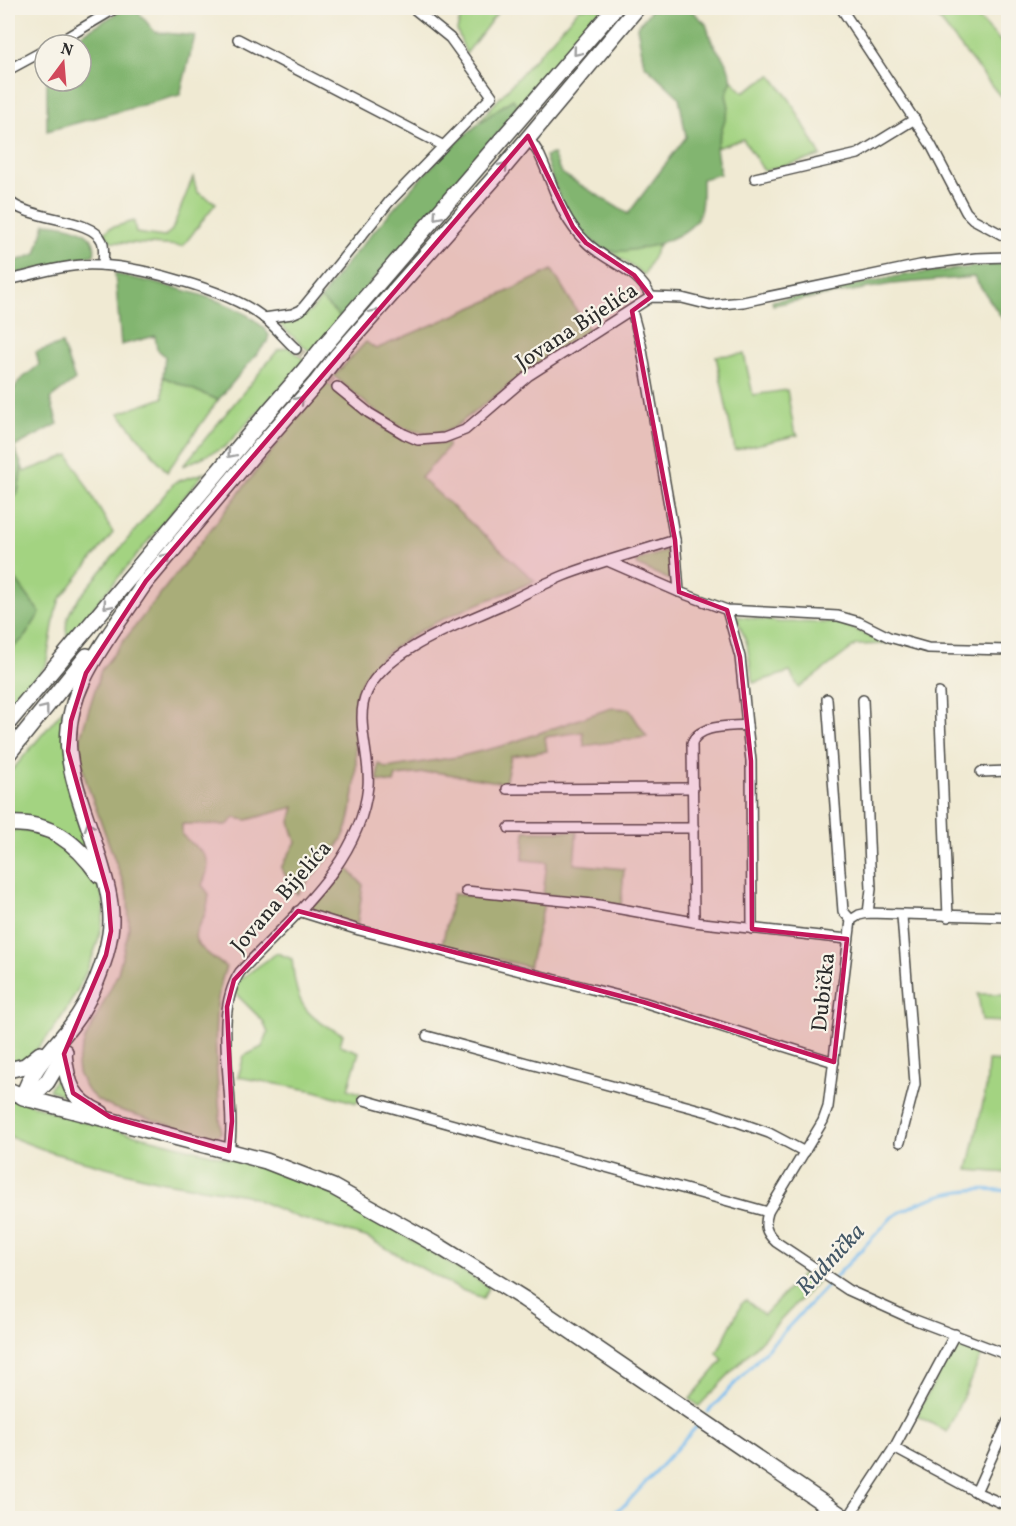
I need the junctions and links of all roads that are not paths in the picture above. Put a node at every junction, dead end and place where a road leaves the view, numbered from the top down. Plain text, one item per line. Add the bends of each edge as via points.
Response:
1 (116, 8) edge
2 (414, 8) edge
3 (615, 8) edge
4 (637, 8) edge
5 (842, 8) edge
6 (74, 33) edge
7 (238, 39) dead end
8 (33, 56) edge
9 (8, 70) edge
10 (915, 119) junction
11 (528, 136) junction
12 (442, 145) junction
13 (755, 178) dead end
14 (8, 200) edge
15 (1008, 238) edge
16 (1008, 256) edge
17 (103, 265) junction
18 (8, 280) edge
19 (651, 297) junction
20 (633, 312) junction
21 (264, 318) junction
22 (296, 349) tunnel mouth
23 (330, 352) junction
24 (337, 387) tunnel mouth
25 (675, 540) junction
26 (610, 562) junction
27 (146, 581) junction
28 (679, 592) junction
29 (727, 610) junction
30 (1008, 650) edge
31 (939, 693) dead end
32 (827, 699) dead end
33 (863, 700) dead end
34 (8, 723) edge
35 (747, 725) junction
36 (8, 754) edge
37 (1008, 771) edge
38 (981, 772) dead end
39 (693, 788) junction
40 (507, 789) dead end
41 (8, 824) edge
42 (509, 828) dead end
43 (694, 828) junction
44 (104, 883) junction
45 (466, 891) dead end
46 (298, 911) junction
47 (868, 913) junction
48 (902, 916) junction
49 (948, 917) junction
50 (1008, 917) edge
51 (851, 920) junction
52 (694, 922) junction
53 (752, 929) junction
54 (847, 939) junction
55 (70, 1028) junction
56 (427, 1036) dead end
57 (64, 1054) junction
58 (834, 1062) junction
59 (8, 1071) edge
60 (8, 1090) edge
61 (26, 1098) junction
62 (364, 1100) dead end
63 (145, 1130) junction
64 (900, 1142) dead end
65 (229, 1151) junction
66 (805, 1152) junction
67 (768, 1212) junction
68 (955, 1334) junction
69 (1008, 1355) edge
70 (1008, 1421) edge
71 (894, 1448) junction
72 (976, 1492) junction
73 (1008, 1506) edge
74 (846, 1518) edge

1 - 6 street
2 - 12 street via 450,38 492,96
3 -> 23 main road
4 - 11 main road
5 - 10 street
7 - 12 street
8 - 9 street
10 - 13 street via 858,154
10 - 15 street via 966,212
11 - 19 street via 556,200 573,227 586,243 633,274
23 -> 11 main road
12 - 21 street via 382,210 301,310
14 - 17 street via 19,210 73,223 97,234 103,242
16 - 19 street, Jovana Bijelića via 920,266 743,302 710,305 682,298
17 - 18 street via 64,268
17 - 21 street via 211,290
19 - 20 street, Jovana Bijelića
20 - 24 street, Jovana Bijelića via 528,376 465,430 444,438 418,440 405,434 369,413
20 - 25 street
21 - 22 street
27 -> 23 main road, bridge via 315,383
23 -> 34 main road, bridge via 303,372 270,410
25 - 26 street, Jovana Bijelića
25 - 28 street
26 - 28 street
26 - 46 street, Jovana Bijelića via 563,576 428,639 386,666 374,679 363,710 369,773 359,826 329,877
36 -> 27 main road
44 -> 27 main road via 73,773 69,732 90,665
28 - 29 street
29 - 30 street via 838,616 928,648
29 - 35 street via 739,649
31 - 49 street
32 - 51 street via 843,911
33 - 47 street via 871,878
35 - 39 street via 703,730 694,737
35 - 53 street via 751,761
37 - 38 street
39 - 40 street
39 - 43 street
41 - 44 main road via 27,824 57,832 81,851
42 - 43 street
43 - 52 street
44 - 55 main road via 111,931 106,955
45 - 52 street via 593,904
46 - 58 street via 643,1002
46 - 65 street, Jovana Bijelića via 240,972 227,998 232,1121
47 - 48 street
47 - 51 street
48 - 49 street
48 - 64 street via 915,1084
49 - 50 street
51 - 54 street, Dubička
52 - 53 street
53 - 54 street
54 - 58 street, Dubička
55 - 57 main road
55 - 59 main road via 25,1066
55 - 61 main road via 32,1074
56 - 66 street via 712,1113
57 - 61 main road via 47,1082
57 - 63 main road via 66,1079 73,1093 92,1109
58 - 66 street, Dubička via 828,1107
60 - 61 main road
61 - 63 main road
62 - 67 street
63 - 65 main road
65 - 74 main road via 302,1174 365,1203 509,1289
66 - 67 street, Dubička
67 - 68 street via 765,1225 769,1236 841,1286
68 - 69 street
68 - 71 street
70 - 72 street
71 - 72 street
71 - 74 street
72 - 73 street

